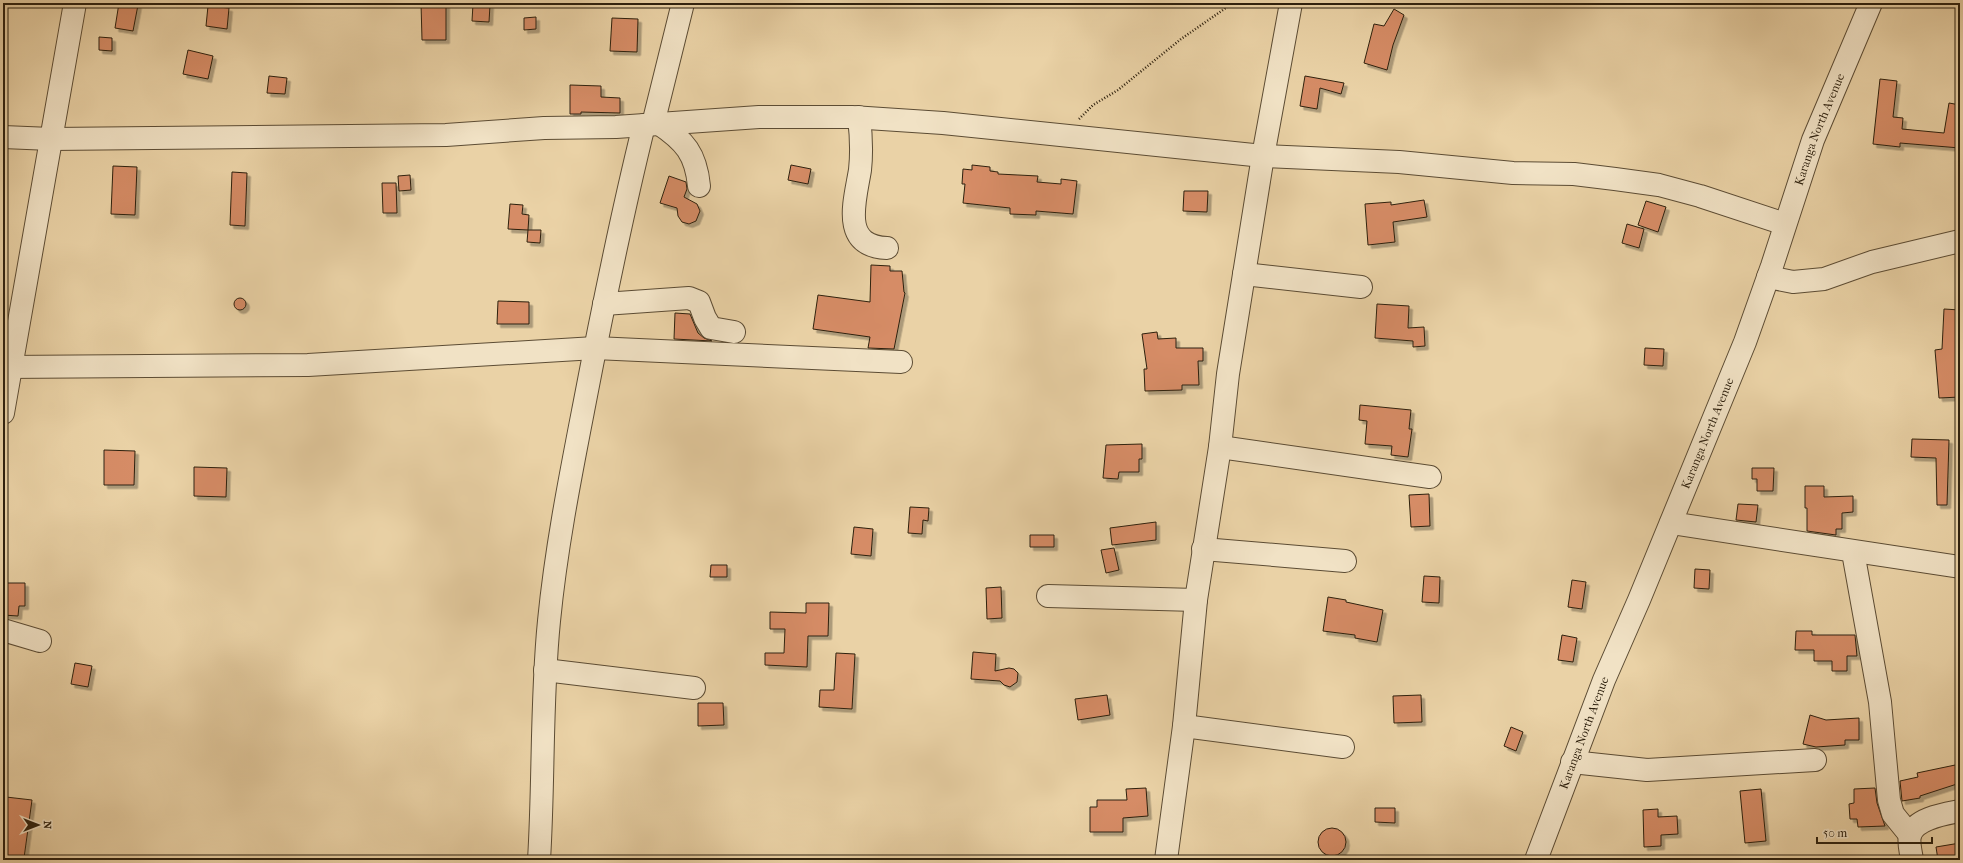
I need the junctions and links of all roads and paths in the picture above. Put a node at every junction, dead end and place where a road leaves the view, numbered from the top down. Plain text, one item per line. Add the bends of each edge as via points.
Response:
1 (75, 3) edge
2 (683, 3) edge
3 (1233, 3) edge
4 (1291, 3) edge
5 (1871, 3) edge
6 (859, 117) junction
7 (652, 124) junction
8 (1065, 136) junction
9 (3, 137) edge
10 (51, 139) junction
11 (1263, 156) junction
12 (699, 186) dead end
13 (1785, 224) junction
14 (1960, 240) edge
15 (887, 248) dead end
16 (1244, 274) junction
17 (1768, 277) junction
18 (1361, 287) dead end
19 (604, 304) junction
20 (734, 332) dead end
21 (595, 348) junction
22 (902, 362) dead end
23 (8, 368) edge
24 (3, 413) edge
25 (1220, 447) junction
26 (1430, 477) dead end
27 (1671, 523) junction
28 (1203, 549) junction
29 (1853, 552) junction
30 (1345, 561) dead end
31 (1960, 567) edge
32 (1048, 596) dead end
33 (1196, 600) junction
34 (3, 630) edge
35 (40, 641) dead end
36 (545, 670) junction
37 (694, 688) dead end
38 (1184, 726) junction
39 (1343, 747) dead end
40 (1815, 760) dead end
41 (1572, 762) junction
42 (1960, 811) edge
43 (1910, 835) junction
44 (539, 860) edge
45 (1166, 860) edge
46 (1536, 860) edge
47 (1912, 860) edge

1 - 10 street
2 - 7 street
3 - 8 path via 1181,39 1118,90 1094,105
4 - 11 street
5 - 13 street, Karanga North Avenue via 1813,140
6 - 7 street via 759,116
6 - 8 street
6 - 15 street via 861,154 854,211 856,230 869,246
7 - 10 street via 446,135
7 - 12 street via 681,142 692,156
7 - 19 street via 628,187
8 - 11 street
9 - 10 street
10 - 23 street
11 - 13 street via 1400,162 1513,173 1615,178 1700,196
11 - 16 street
13 - 17 street, Karanga North Avenue
14 - 17 street via 1872,262 1824,279 1793,282
16 - 18 street
16 - 25 street via 1228,374
17 - 27 street, Karanga North Avenue
19 - 20 street via 689,298 699,302 712,328
19 - 21 street
21 - 22 street
21 - 23 street via 308,365
21 - 36 street via 557,554
23 - 24 street
25 - 26 street
25 - 28 street
27 - 29 street
27 - 41 street, Karanga North Avenue
28 - 30 street
28 - 33 street
29 - 31 street
29 - 43 street via 1880,702 1889,800 1893,814
32 - 33 street
33 - 38 street
34 - 35 street
36 - 37 street
36 - 44 street
38 - 39 street
38 - 45 street
40 - 41 street via 1647,770
41 - 46 street, Karanga North Avenue
42 - 43 street via 1922,822
43 - 47 street

